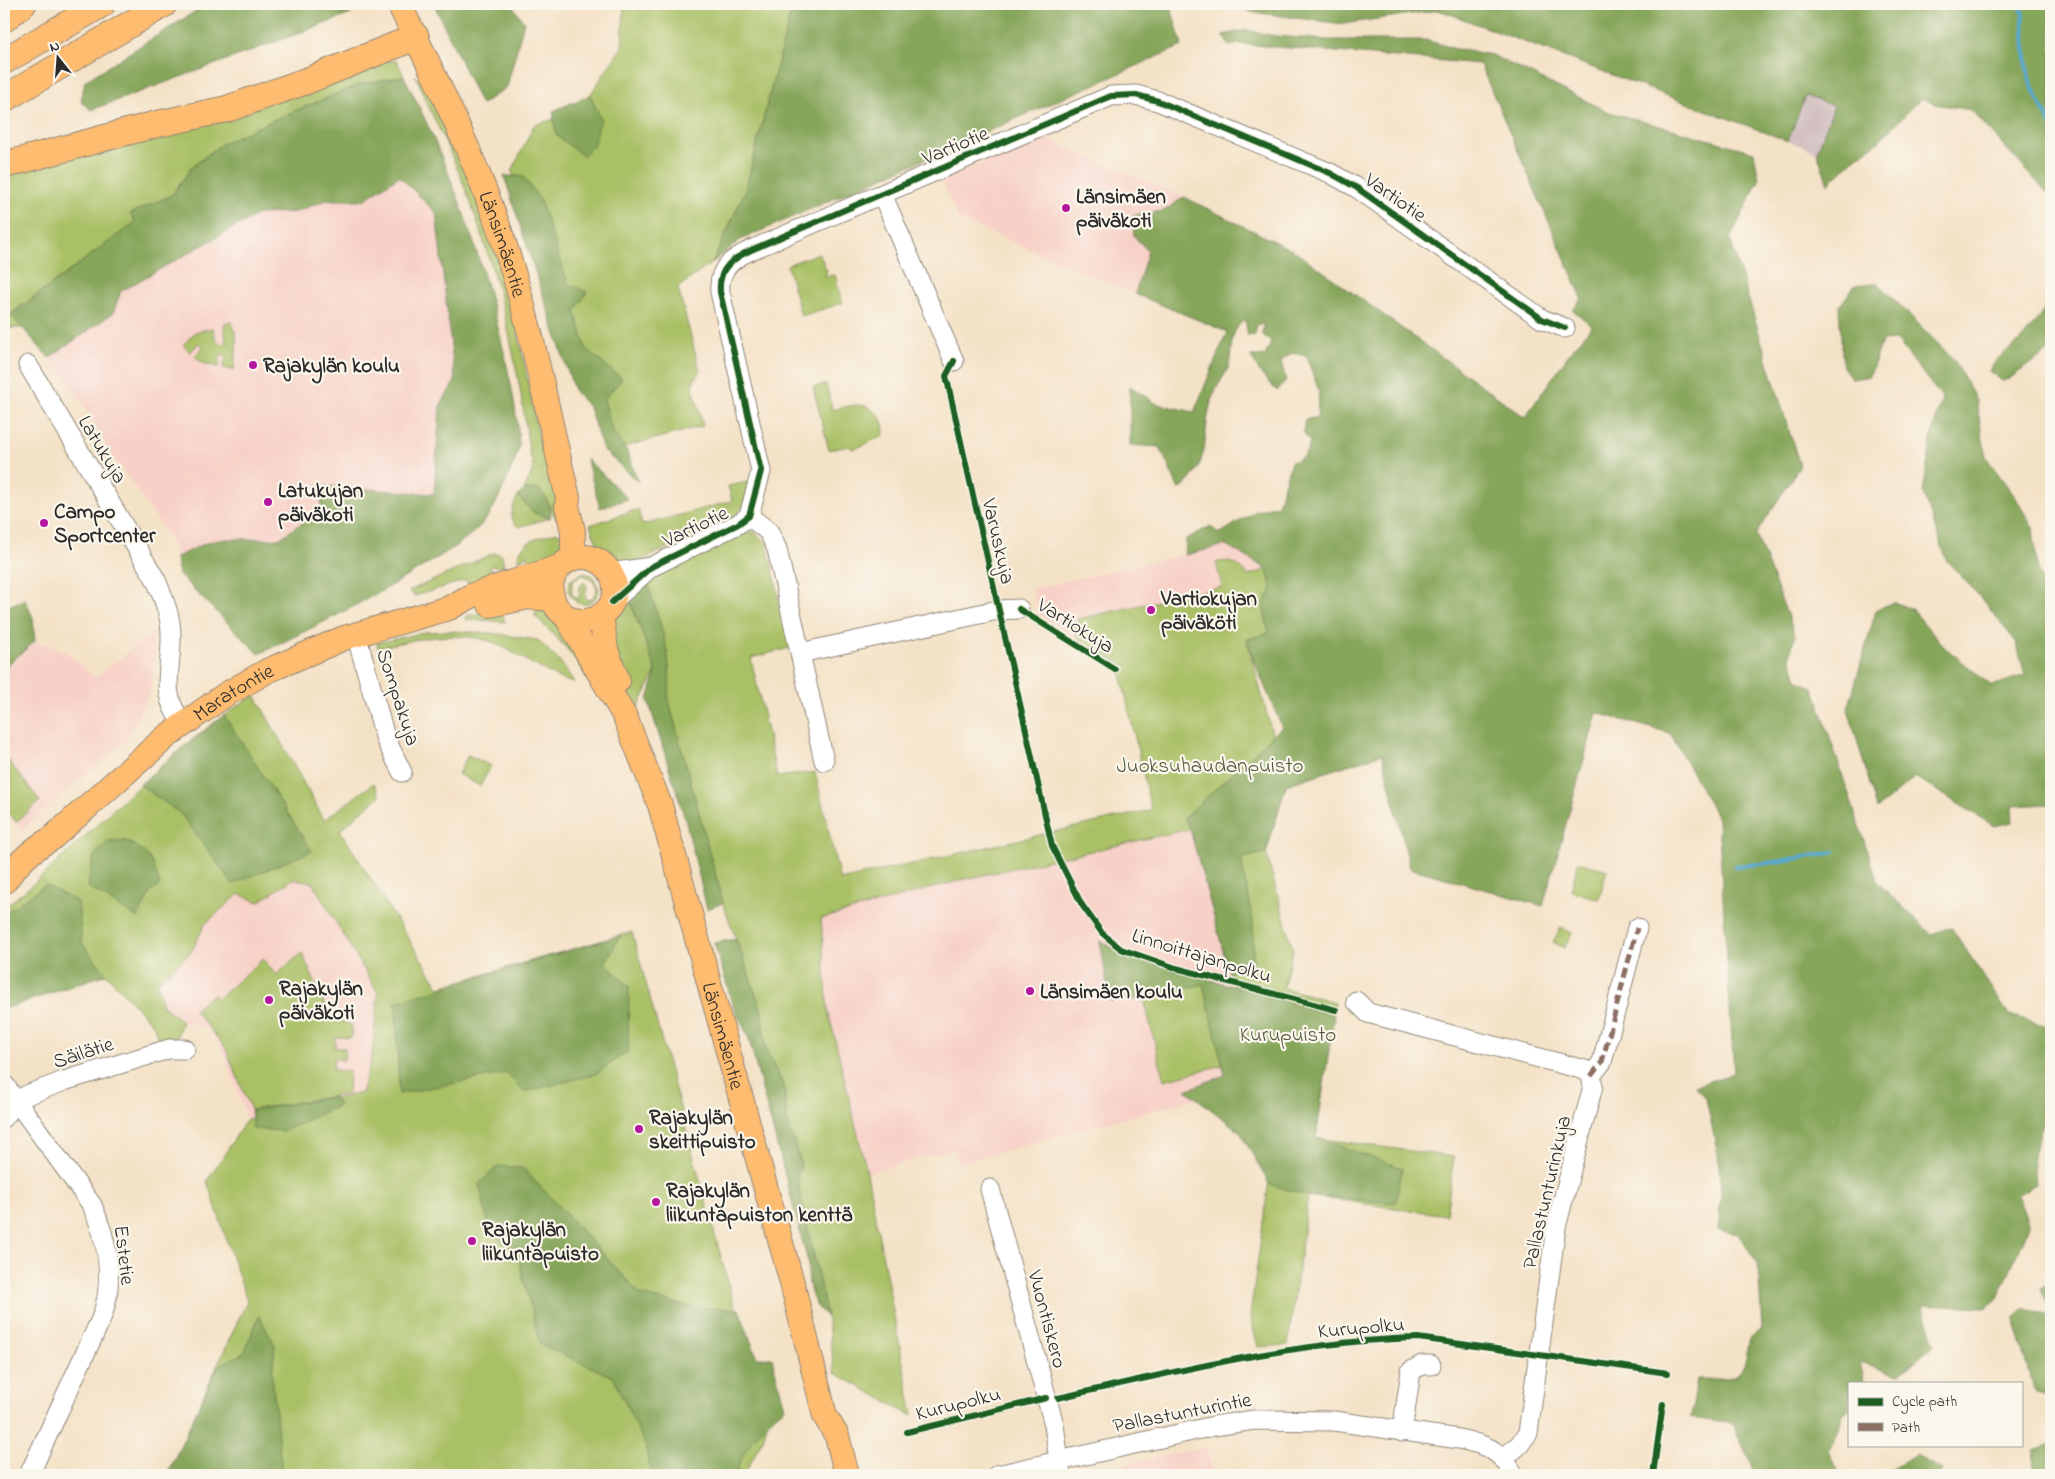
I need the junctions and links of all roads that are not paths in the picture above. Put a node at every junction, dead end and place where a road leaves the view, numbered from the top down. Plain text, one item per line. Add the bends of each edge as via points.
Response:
1 (22, 4) edge
2 (102, 4) edge
3 (164, 4) edge
4 (399, 4) edge
5 (4, 19) edge
6 (416, 37) junction
7 (4, 61) edge
8 (4, 99) edge
9 (4, 165) edge
10 (882, 194) junction
11 (1565, 328) dead end
12 (954, 361) dead end
13 (28, 365) dead end
14 (568, 498) junction
15 (750, 516) junction
16 (566, 563) junction
17 (651, 566) junction
18 (604, 567) junction
19 (449, 608) junction
20 (559, 608) junction
21 (606, 609) junction
22 (1018, 609) dead end
23 (356, 634) junction
24 (800, 653) junction
25 (625, 717) junction
26 (183, 724) junction
27 (824, 761) dead end
28 (402, 772) dead end
29 (4, 882) edge
30 (1637, 928) dead end
31 (1356, 1002) dead end
32 (185, 1049) dead end
33 (1591, 1076) junction
34 (4, 1084) edge
35 (17, 1102) junction
36 (4, 1117) edge
37 (990, 1189) dead end
38 (1431, 1366) dead end
39 (825, 1416) junction
40 (1402, 1432) junction
41 (1504, 1458) junction
42 (1061, 1468) edge
43 (29, 1475) edge
44 (831, 1475) edge
45 (847, 1475) edge
46 (997, 1475) edge
47 (1513, 1475) edge

1 - 5 highway
2 - 7 highway
3 - 8 highway
4 - 6 main road, Länsimäentie
6 - 9 highway via 227,109 153,125
6 - 14 main road, Länsimäentie via 461,131 502,239 521,302
10 - 11 street, Vartiotie via 1111,96 1136,95 1176,108 1330,173 1357,188 1542,320
10 - 12 street
10 - 15 street, Vartiotie via 751,250 733,259 723,270 720,292 760,471
13 - 26 street, Latukuja via 156,580 169,614 169,701
14 - 16 main road, Länsimäentie via 573,531
14 - 18 main road, Länsimäentie via 574,504
15 - 17 street, Vartiotie
15 - 24 street, Vartiotie via 769,532 777,549
16 - 18 main road via 586,557
16 - 19 main road, Maratontie via 468,597
16 - 20 main road via 551,586
17 - 18 street, Vartiotie
17 - 21 street, Vartiotie
18 - 21 main road via 615,587
19 - 20 main road, Maratontie via 464,611 529,597
19 - 23 main road, Maratontie
20 - 21 main road via 584,621
20 - 25 main road, Länsimäentie
21 - 25 main road, Länsimäentie via 606,650 618,682
22 - 24 street, Vartiokuja via 998,610
23 - 26 main road, Maratontie via 267,671
23 - 28 street, Sompakuja via 388,745
24 - 27 street, Vartiotie
25 - 39 main road, Länsimäentie via 660,806 792,1283
26 - 29 main road, Maratontie via 131,766 52,839 43,854 20,875
30 - 33 street via 1602,1062
31 - 33 street via 1368,1013 1585,1070
32 - 35 street, Säilätie via 169,1049 64,1081
33 - 41 street, Pallastunturinkuja via 1592,1090 1556,1227 1528,1433
34 - 35 street, Estetie
35 - 36 street, Säilätie
35 - 43 street, Estetie via 92,1205 100,1224 109,1273 108,1301 101,1319
37 - 42 street, Vuontiskero via 1054,1424
38 - 40 street via 1422,1365 1411,1371
39 - 44 main road, Länsimäentie via 823,1441
39 - 45 main road, Länsimäentie via 837,1436
40 - 41 street, Pallastunturintie via 1477,1443
40 - 42 street, Pallastunturintie via 1334,1421 1260,1419
41 - 47 street
42 - 46 street, Pallastunturintie

